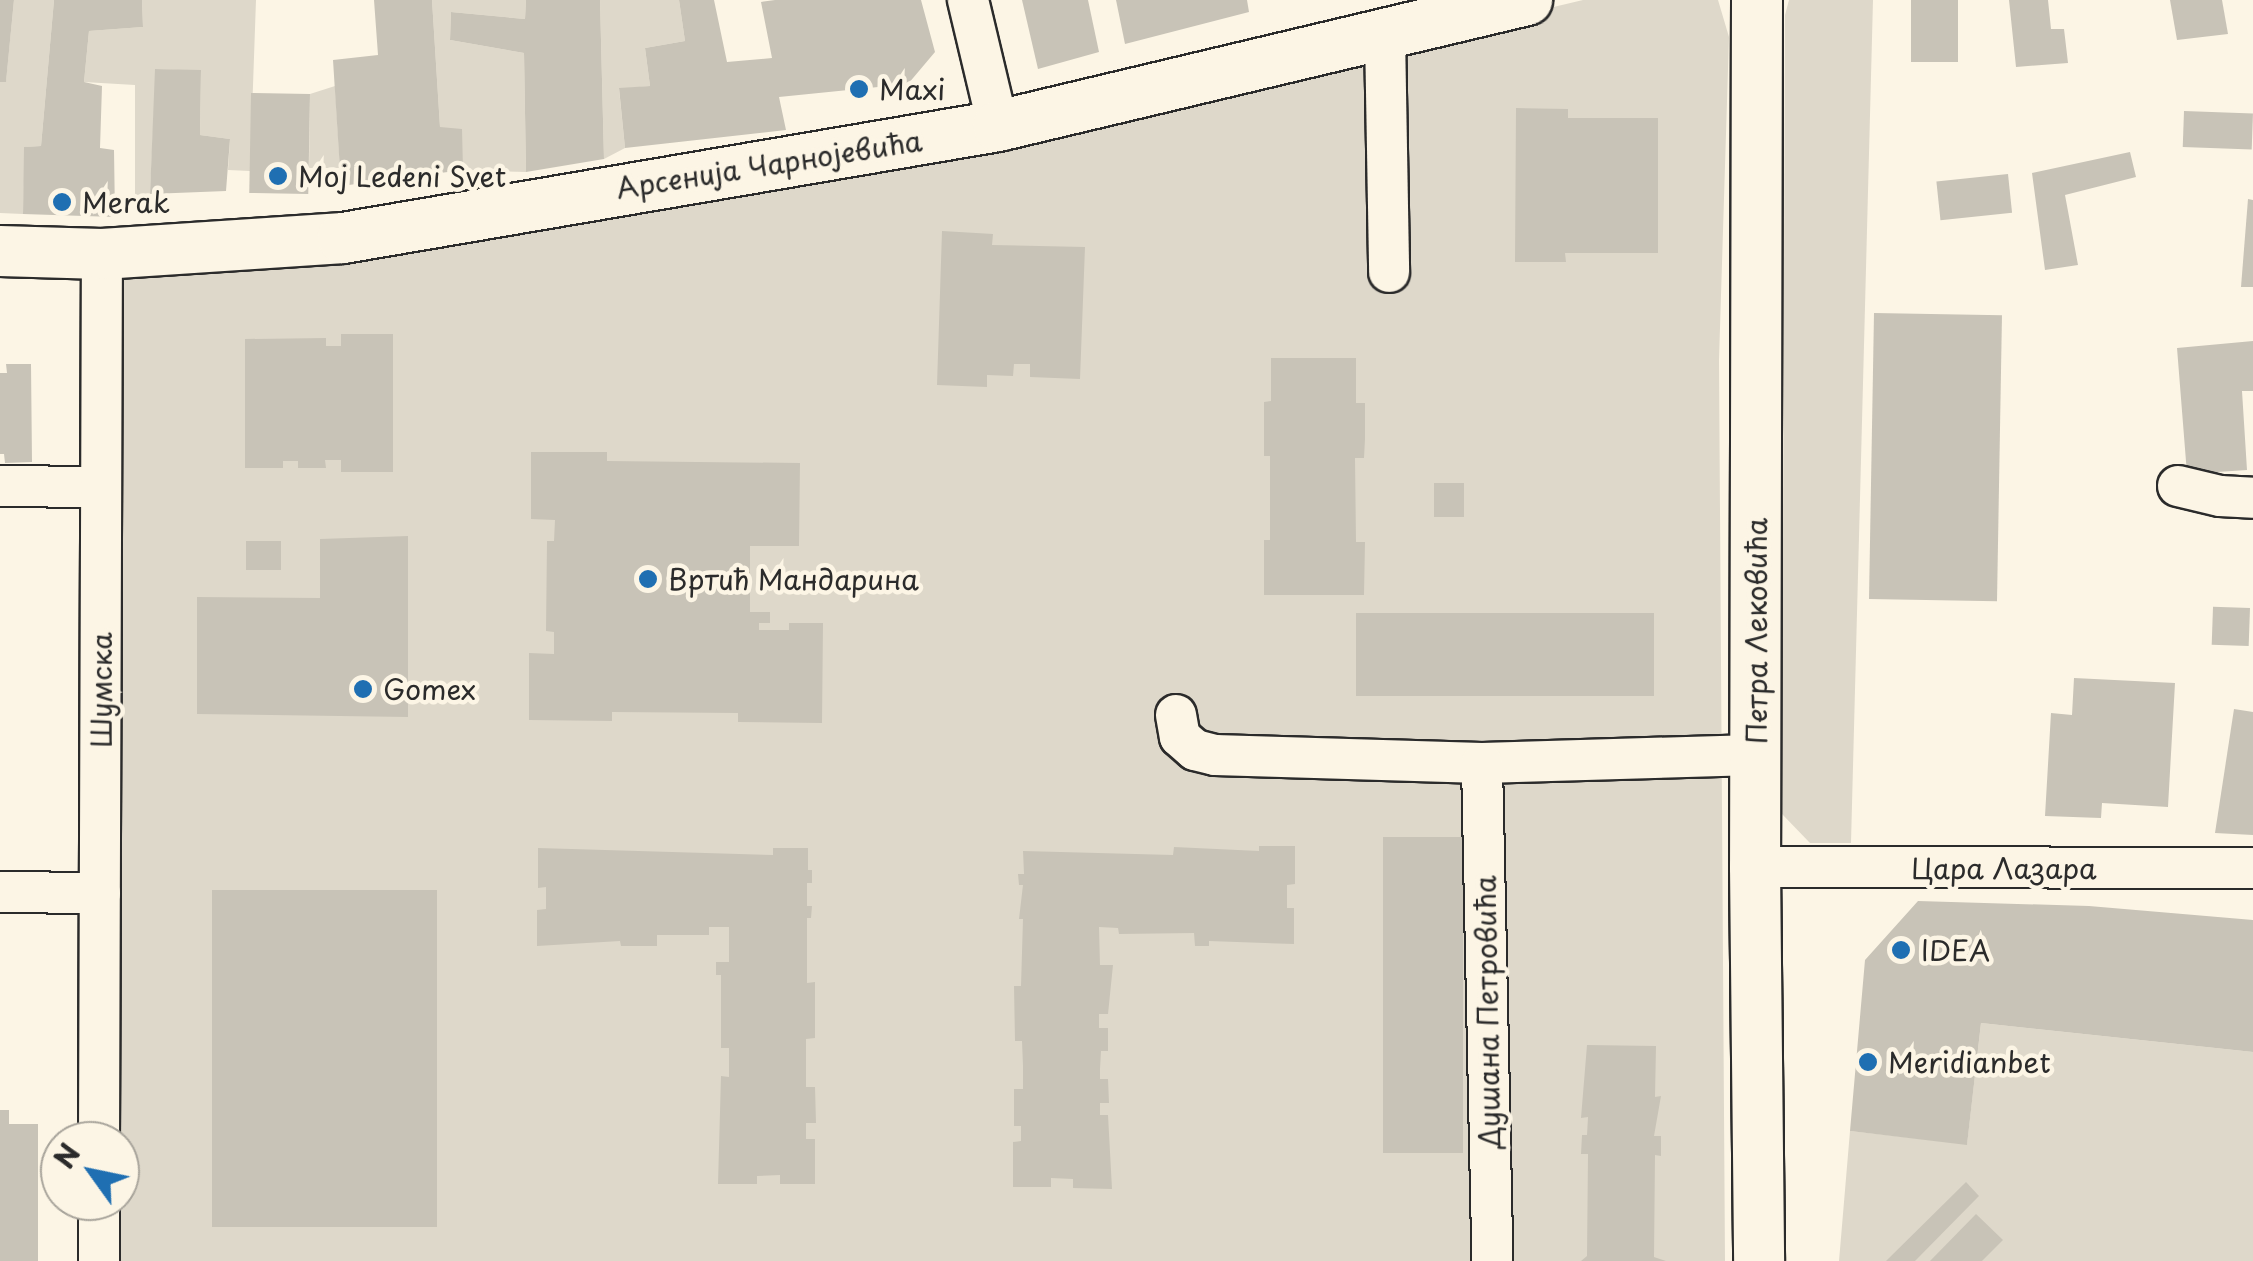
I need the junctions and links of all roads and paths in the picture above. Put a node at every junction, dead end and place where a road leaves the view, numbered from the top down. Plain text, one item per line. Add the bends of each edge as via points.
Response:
1 (968, 0) edge
2 (1526, 0) edge
3 (1758, 0) edge
4 (1385, 34) junction
5 (998, 126) junction
6 (0, 251) edge
7 (102, 254) junction
8 (1389, 272) dead end
9 (0, 486) edge
10 (2178, 486) dead end
11 (101, 487) junction
12 (2253, 498) edge
13 (1176, 716) dead end
14 (1755, 755) junction
15 (1482, 763) junction
16 (1755, 867) junction
17 (2253, 868) edge
18 (0, 892) edge
19 (100, 893) junction
20 (99, 1121) edge
21 (99, 1221) edge
22 (98, 1261) edge
23 (1492, 1261) edge
24 (1759, 1261) edge

1 - 5 street
2 - 4 street, Арсенија Чарнојевића
3 - 14 street, Петра Лековића
4 - 5 street, Арсенија Чарнојевића
4 - 8 street
5 - 7 street, Арсенија Чарнојевића via 343,238
6 - 7 street, Арсенија Чарнојевића
7 - 11 street, Шумска
9 - 11 street
10 - 12 street
11 - 19 street, Шумска
13 - 15 street via 1180,737 1215,755
14 - 15 street
14 - 16 street, Петра Лековића
15 - 23 street, Душана Петровића
16 - 17 street, Цара Лазара
16 - 24 street, Петра Лековића
18 - 19 street
19 - 20 street, Шумска
21 - 22 street

